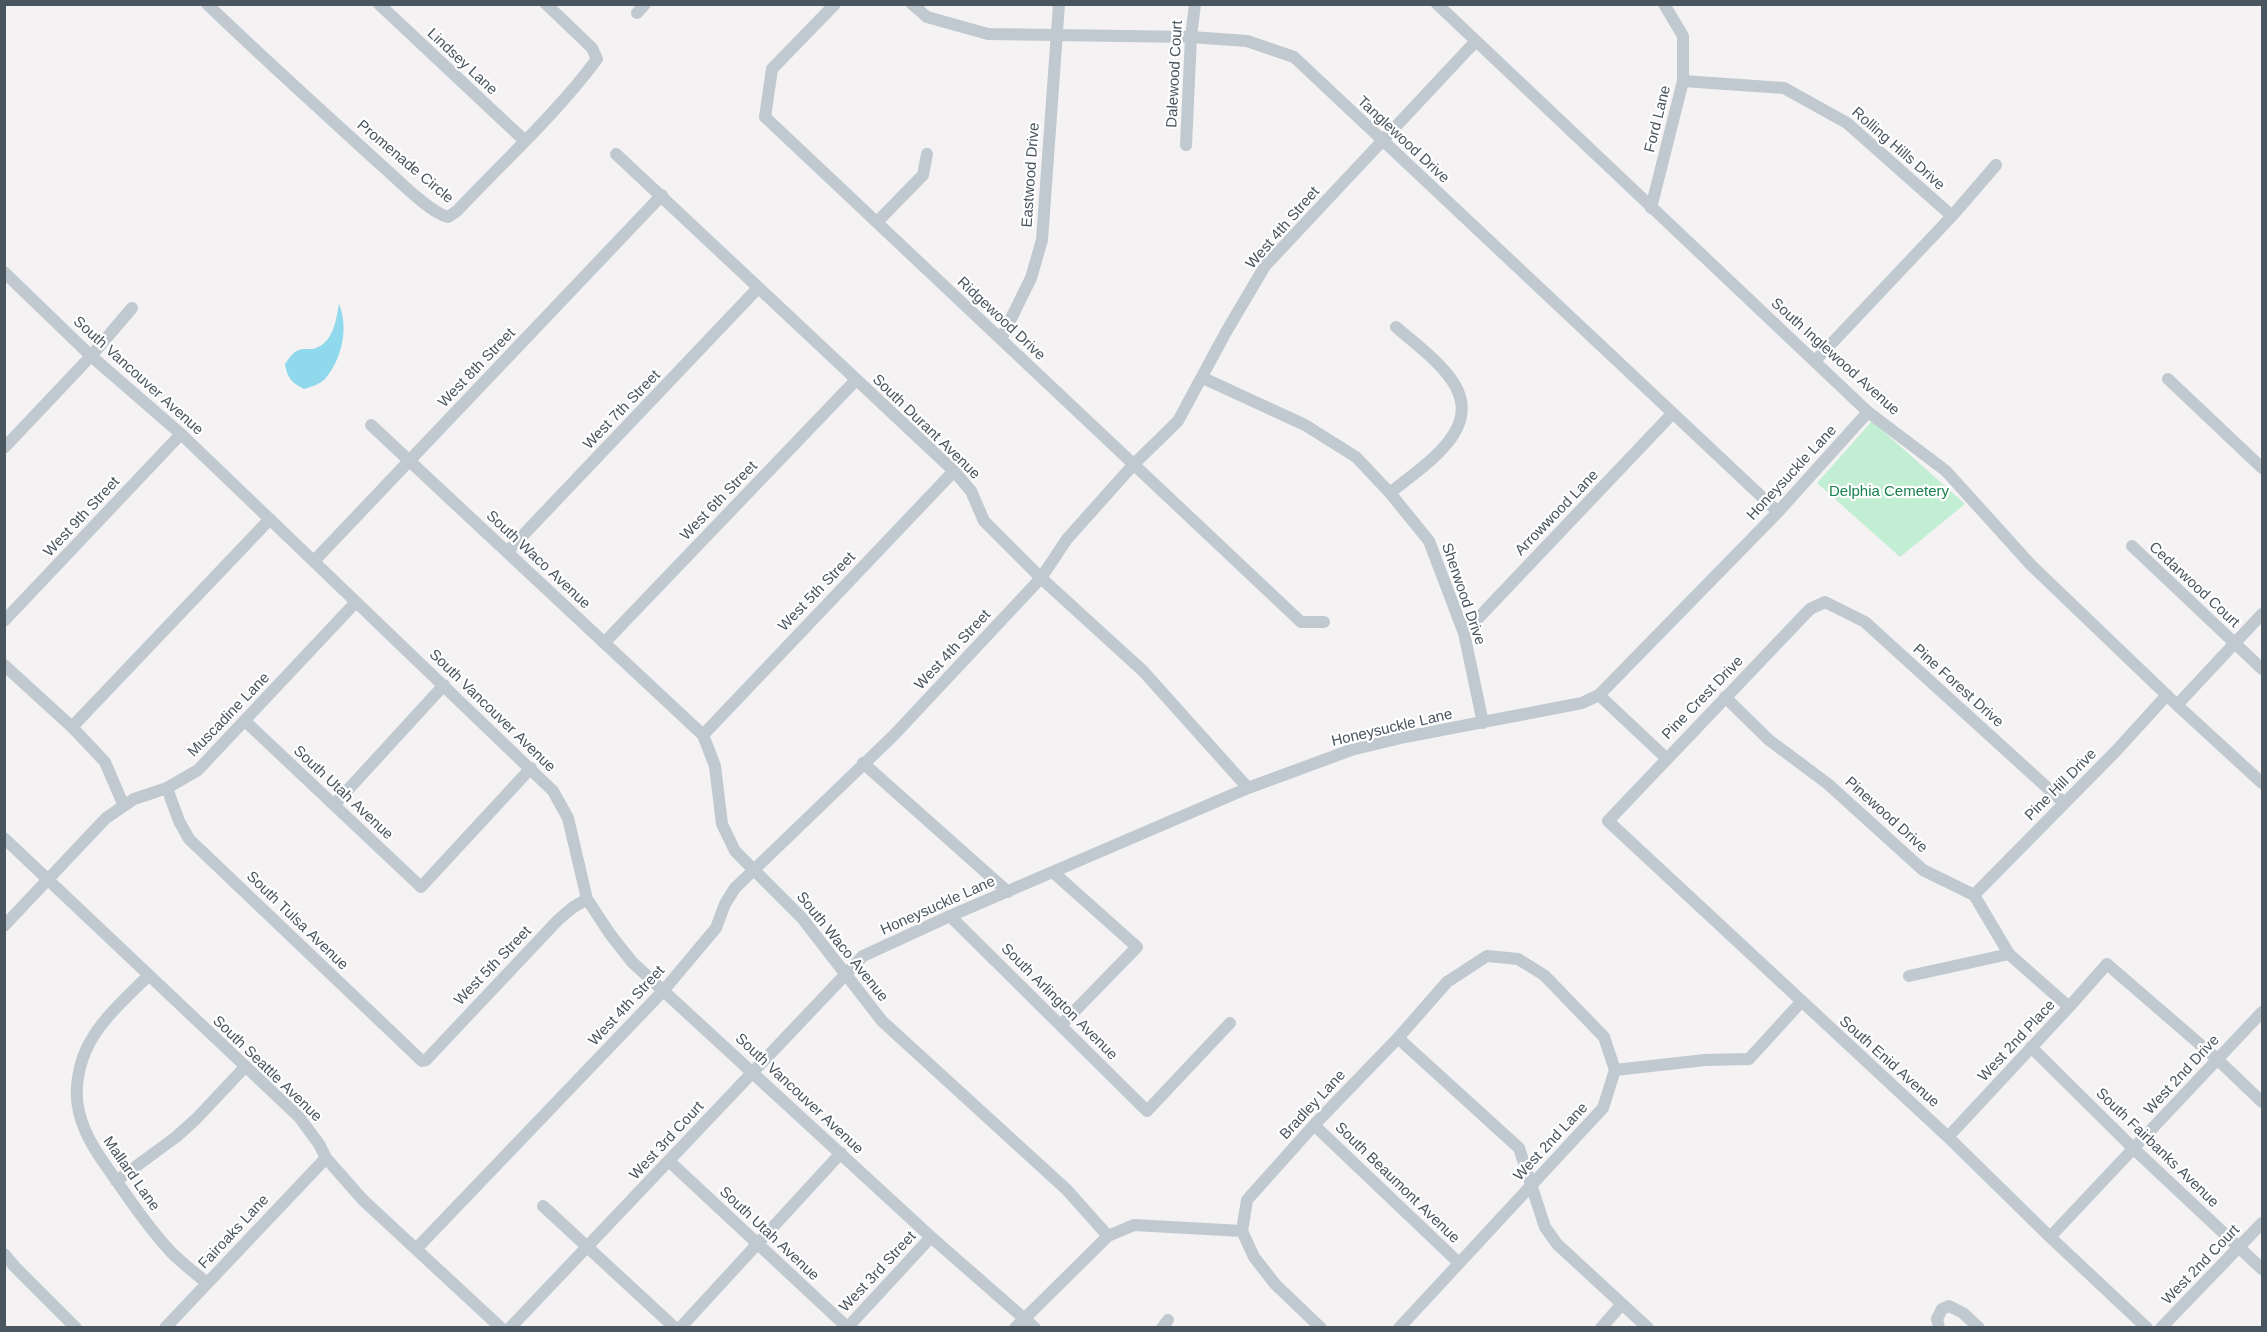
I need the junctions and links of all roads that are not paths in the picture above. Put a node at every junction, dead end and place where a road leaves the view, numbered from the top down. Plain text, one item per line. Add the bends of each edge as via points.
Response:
1 (207, 4) edge
2 (380, 4) edge
3 (546, 4) edge
4 (835, 4) edge
5 (912, 4) edge
6 (1059, 4) edge
7 (1195, 4) edge
8 (1437, 4) edge
9 (1664, 4) edge
10 (1056, 34) junction
11 (1191, 37) junction
12 (1475, 42) junction
13 (1683, 81) junction
14 (1382, 140) junction
15 (525, 141) junction
16 (1186, 145) dead end
17 (616, 154) dead end
18 (927, 154) dead end
19 (1996, 165) dead end
20 (662, 195) junction
21 (1651, 208) junction
22 (1952, 216) junction
23 (877, 222) junction
24 (4, 272) edge
25 (758, 288) junction
26 (132, 308) dead end
27 (1396, 327) dead end
28 (1001, 339) junction
29 (91, 356) junction
30 (1815, 361) junction
31 (1203, 378) junction
32 (2168, 379) dead end
33 (856, 380) junction
34 (1868, 411) junction
35 (1672, 414) junction
36 (371, 425) dead end
37 (181, 434) junction
38 (4, 448) edge
39 (409, 460) junction
40 (1134, 464) junction
41 (2262, 468) edge
42 (954, 471) junction
43 (1390, 493) junction
44 (1778, 512) junction
45 (270, 519) junction
46 (2132, 546) dead end
47 (507, 552) junction
48 (314, 561) junction
49 (1041, 578) junction
50 (356, 602) junction
51 (1825, 602) joint
52 (2262, 614) edge
53 (4, 621) edge
54 (1324, 622) dead end
55 (1464, 633) junction
56 (604, 643) junction
57 (2235, 643) junction
58 (4, 665) edge
59 (2262, 669) edge
60 (444, 685) junction
61 (1599, 695) junction
62 (2167, 695) junction
63 (1725, 697) junction
64 (2177, 705) junction
65 (245, 721) junction
66 (1484, 723) junction
67 (72, 727) junction
68 (703, 735) junction
69 (1666, 758) junction
70 (863, 763) junction
71 (531, 768) junction
72 (2262, 783) edge
73 (167, 788) junction
74 (1248, 788) junction
75 (2063, 802) junction
76 (123, 804) junction
77 (334, 805) junction
78 (1608, 821) joint
79 (4, 838) edge
80 (754, 869) junction
81 (1054, 873) junction
82 (47, 881) junction
83 (1008, 892) junction
84 (1974, 895) junction
85 (587, 899) junction
86 (950, 916) junction
87 (4, 926) edge
88 (2009, 954) junction
89 (844, 974) junction
90 (148, 976) junction
91 (1909, 976) dead end
92 (664, 990) junction
93 (1801, 1002) junction
94 (2069, 1007) junction
95 (2262, 1012) edge
96 (1230, 1023) dead end
97 (1061, 1025) junction
98 (1398, 1038) junction
99 (2031, 1047) junction
100 (2217, 1059) junction
101 (426, 1060) joint
102 (245, 1067) junction
103 (1615, 1070) junction
104 (752, 1071) junction
105 (2262, 1102) edge
106 (1314, 1125) junction
107 (1948, 1137) junction
108 (2134, 1149) junction
109 (842, 1153) junction
110 (326, 1158) junction
111 (669, 1162) junction
112 (116, 1181) junction
113 (1530, 1186) junction
114 (543, 1206) dead end
115 (2262, 1223) edge
116 (1242, 1231) junction
117 (1108, 1236) junction
118 (931, 1237) junction
119 (2050, 1237) junction
120 (758, 1244) junction
121 (587, 1247) junction
122 (2240, 1247) junction
123 (416, 1249) junction
124 (4, 1254) edge
125 (1459, 1263) junction
126 (2262, 1269) edge
127 (207, 1283) junction
128 (1622, 1304) junction
129 (1025, 1318) junction
130 (76, 1328) edge
131 (165, 1328) edge
132 (501, 1328) edge
133 (510, 1328) edge
134 (675, 1328) edge
135 (680, 1328) edge
136 (847, 1328) edge
137 (1015, 1328) edge
138 (1035, 1328) edge
139 (1320, 1328) edge
140 (1399, 1328) edge
141 (1601, 1328) edge
142 (1648, 1328) edge
143 (1939, 1328) edge
144 (1978, 1328) edge
145 (2147, 1328) edge
146 (2161, 1328) edge

1 - 15 street, Promenade Circle via 440,215 448,217 457,211
2 - 15 street, Lindsey Lane
3 - 15 street, Promenade Circle via 592,48 597,59
4 - 23 street, Ridgewood Drive via 772,69 765,117
5 - 10 street, Tanglewood Drive via 927,17 988,34
6 - 10 street, Eastwood Drive
7 - 11 street, Dalewood Court
8 - 12 street, South Inglewood Avenue
9 - 13 street, Ford Lane via 1683,36
10 - 11 street, Tanglewood Drive
10 - 28 street, Eastwood Drive via 1042,240 1031,278
11 - 14 street, Tanglewood Drive via 1247,41 1294,57
11 - 16 street, Dalewood Court
12 - 14 street, West 4th Street
12 - 21 street, South Inglewood Avenue
13 - 21 street, Ford Lane
13 - 22 street, Rolling Hills Drive via 1784,88 1847,123
14 - 31 street, West 4th Street via 1265,266
14 - 35 street, Tanglewood Drive
17 - 20 street, South Durant Avenue
18 - 23 street via 923,175
19 - 22 street
20 - 25 street, South Durant Avenue
20 - 39 street, West 8th Street
21 - 30 street, South Inglewood Avenue
22 - 30 street
23 - 28 street, Ridgewood Drive
24 - 29 street, South Vancouver Avenue
25 - 33 street, South Durant Avenue
25 - 47 street, West 7th Street
26 - 29 street
27 - 43 street via 1448,374 1463,416 1455,437
28 - 40 street, Ridgewood Drive
29 - 37 street, South Vancouver Avenue
29 - 38 street
30 - 34 street, South Inglewood Avenue
31 - 40 street, West 4th Street via 1178,421
31 - 43 street, Sherwood Drive via 1305,425 1356,457
32 - 41 street
33 - 42 street, South Durant Avenue
33 - 56 street, West 6th Street
34 - 44 street, Honeysuckle Lane
34 - 62 street, South Inglewood Avenue via 1946,471 2031,565
35 - 44 street, Tanglewood Drive
35 - 55 street, Arrowwood Lane
36 - 39 street, South Waco Avenue
37 - 45 street, South Vancouver Avenue
37 - 53 street, West 9th Street
39 - 47 street, South Waco Avenue
39 - 48 street, West 8th Street
40 - 49 street, West 4th Street via 1067,539
40 - 54 street, Ridgewood Drive via 1301,622
42 - 49 street, South Durant Avenue via 971,491 984,521
42 - 68 street, West 5th Street
43 - 55 street, Sherwood Drive via 1429,541
44 - 61 street, Honeysuckle Lane
45 - 48 street, South Vancouver Avenue
45 - 67 street
46 - 57 street, Cedarwood Court
47 - 56 street, South Waco Avenue
48 - 50 street, South Vancouver Avenue
49 - 70 street, West 4th Street
49 - 74 street, South Durant Avenue via 1143,670
50 - 60 street, South Vancouver Avenue
50 - 65 street, Muscadine Lane
51 - 63 street, Pine Crest Drive via 1810,609
51 - 75 street, Pine Forest Drive via 1865,622
52 - 57 street
55 - 66 street, Sherwood Drive
56 - 68 street, South Waco Avenue
57 - 59 street, Cedarwood Court
57 - 64 street
58 - 67 street
60 - 71 street, South Vancouver Avenue
60 - 77 street
61 - 66 street, Honeysuckle Lane via 1582,703
61 - 69 street
62 - 64 street, South Inglewood Avenue
62 - 75 street, Pine Hill Drive
63 - 69 street, Pine Crest Drive
63 - 84 street, Pinewood Drive via 1769,740 1828,784 1923,870
64 - 72 street, South Inglewood Avenue
65 - 73 street, Muscadine Lane via 198,770
65 - 77 street, South Utah Avenue
66 - 74 street, Honeysuckle Lane via 1351,750
67 - 76 street via 105,762
68 - 80 street, South Waco Avenue via 715,765 722,824 735,851
69 - 78 street, Pine Crest Drive
70 - 80 street, West 4th Street
70 - 83 street
71 - 77 street, South Utah Avenue via 421,887
71 - 85 street, South Vancouver Avenue via 554,791 568,818
73 - 76 street, Muscadine Lane
73 - 101 street, South Tulsa Avenue via 189,839 417,1058
74 - 81 street, Honeysuckle Lane
75 - 84 street, Pine Hill Drive
76 - 82 street, Muscadine Lane
78 - 93 street, South Enid Avenue
79 - 82 street, South Seattle Avenue
80 - 89 street, South Waco Avenue via 802,918
80 - 92 street, West 4th Street via 735,888 716,928
81 - 83 street, Honeysuckle Lane
81 - 97 street via 1137,947
82 - 87 street, Muscadine Lane
82 - 90 street, South Seattle Avenue
83 - 86 street, Honeysuckle Lane
84 - 88 street
85 - 92 street, South Vancouver Avenue via 632,962
85 - 101 street, West 5th Street via 558,921
86 - 89 street, Honeysuckle Lane via 863,956
86 - 97 street, South Arlington Avenue
88 - 91 street
88 - 94 street
89 - 104 street, West 3rd Court
89 - 117 street, South Waco Avenue via 882,1022 1067,1190
90 - 102 street, South Seattle Avenue
90 - 112 street, Mallard Lane via 93,1037 79,1076 77,1101 86,1134
92 - 104 street, South Vancouver Avenue
92 - 123 street, West 4th Street
93 - 103 street via 1749,1059
93 - 107 street, South Enid Avenue
94 - 99 street, West 2nd Place
94 - 100 street, West 2nd Place via 2107,964
95 - 100 street, West 2nd Drive
96 - 97 street, South Arlington Avenue via 1147,1111
98 - 103 street, Bradley Lane via 1447,982 1487,956 1518,958 1544,975 1604,1037
98 - 106 street, Bradley Lane
98 - 113 street via 1519,1148
99 - 107 street, West 2nd Place
99 - 108 street, South Fairbanks Avenue
100 - 105 street
100 - 108 street, West 2nd Drive
102 - 110 street, South Seattle Avenue via 299,1118
102 - 112 street via 176,1137
103 - 113 street, West 2nd Lane via 1603,1108
104 - 109 street, South Vancouver Avenue
104 - 111 street, West 3rd Court
106 - 116 street, Bradley Lane via 1248,1200
106 - 125 street, South Beaumont Avenue
107 - 119 street, South Enid Avenue
108 - 119 street, West 2nd Drive
108 - 122 street, South Fairbanks Avenue
109 - 118 street, South Vancouver Avenue
109 - 120 street
110 - 123 street, South Seattle Avenue via 363,1200
110 - 127 street, Fairoaks Lane
111 - 120 street, South Utah Avenue
111 - 121 street, West 3rd Court
112 - 127 street, Mallard Lane via 172,1253
113 - 125 street, West 2nd Lane
113 - 128 street via 1545,1227 1557,1244
114 - 121 street
115 - 122 street, West 2nd Court
116 - 117 street via 1134,1225
116 - 139 street via 1254,1257 1275,1284
117 - 129 street
118 - 129 street, South Vancouver Avenue
118 - 136 street, West 3rd Street
119 - 145 street, South Enid Avenue
120 - 135 street
120 - 136 street, South Utah Avenue
121 - 133 street, West 3rd Court
121 - 134 street
122 - 126 street, South Fairbanks Avenue
122 - 146 street, West 2nd Court
123 - 132 street, South Seattle Avenue
124 - 130 street
125 - 140 street, West 2nd Lane
127 - 131 street, Fairoaks Lane
128 - 141 street
128 - 142 street
129 - 137 street
129 - 138 street, South Vancouver Avenue
143 - 144 street via 1937,1319 1942,1309 1949,1306 1963,1312

